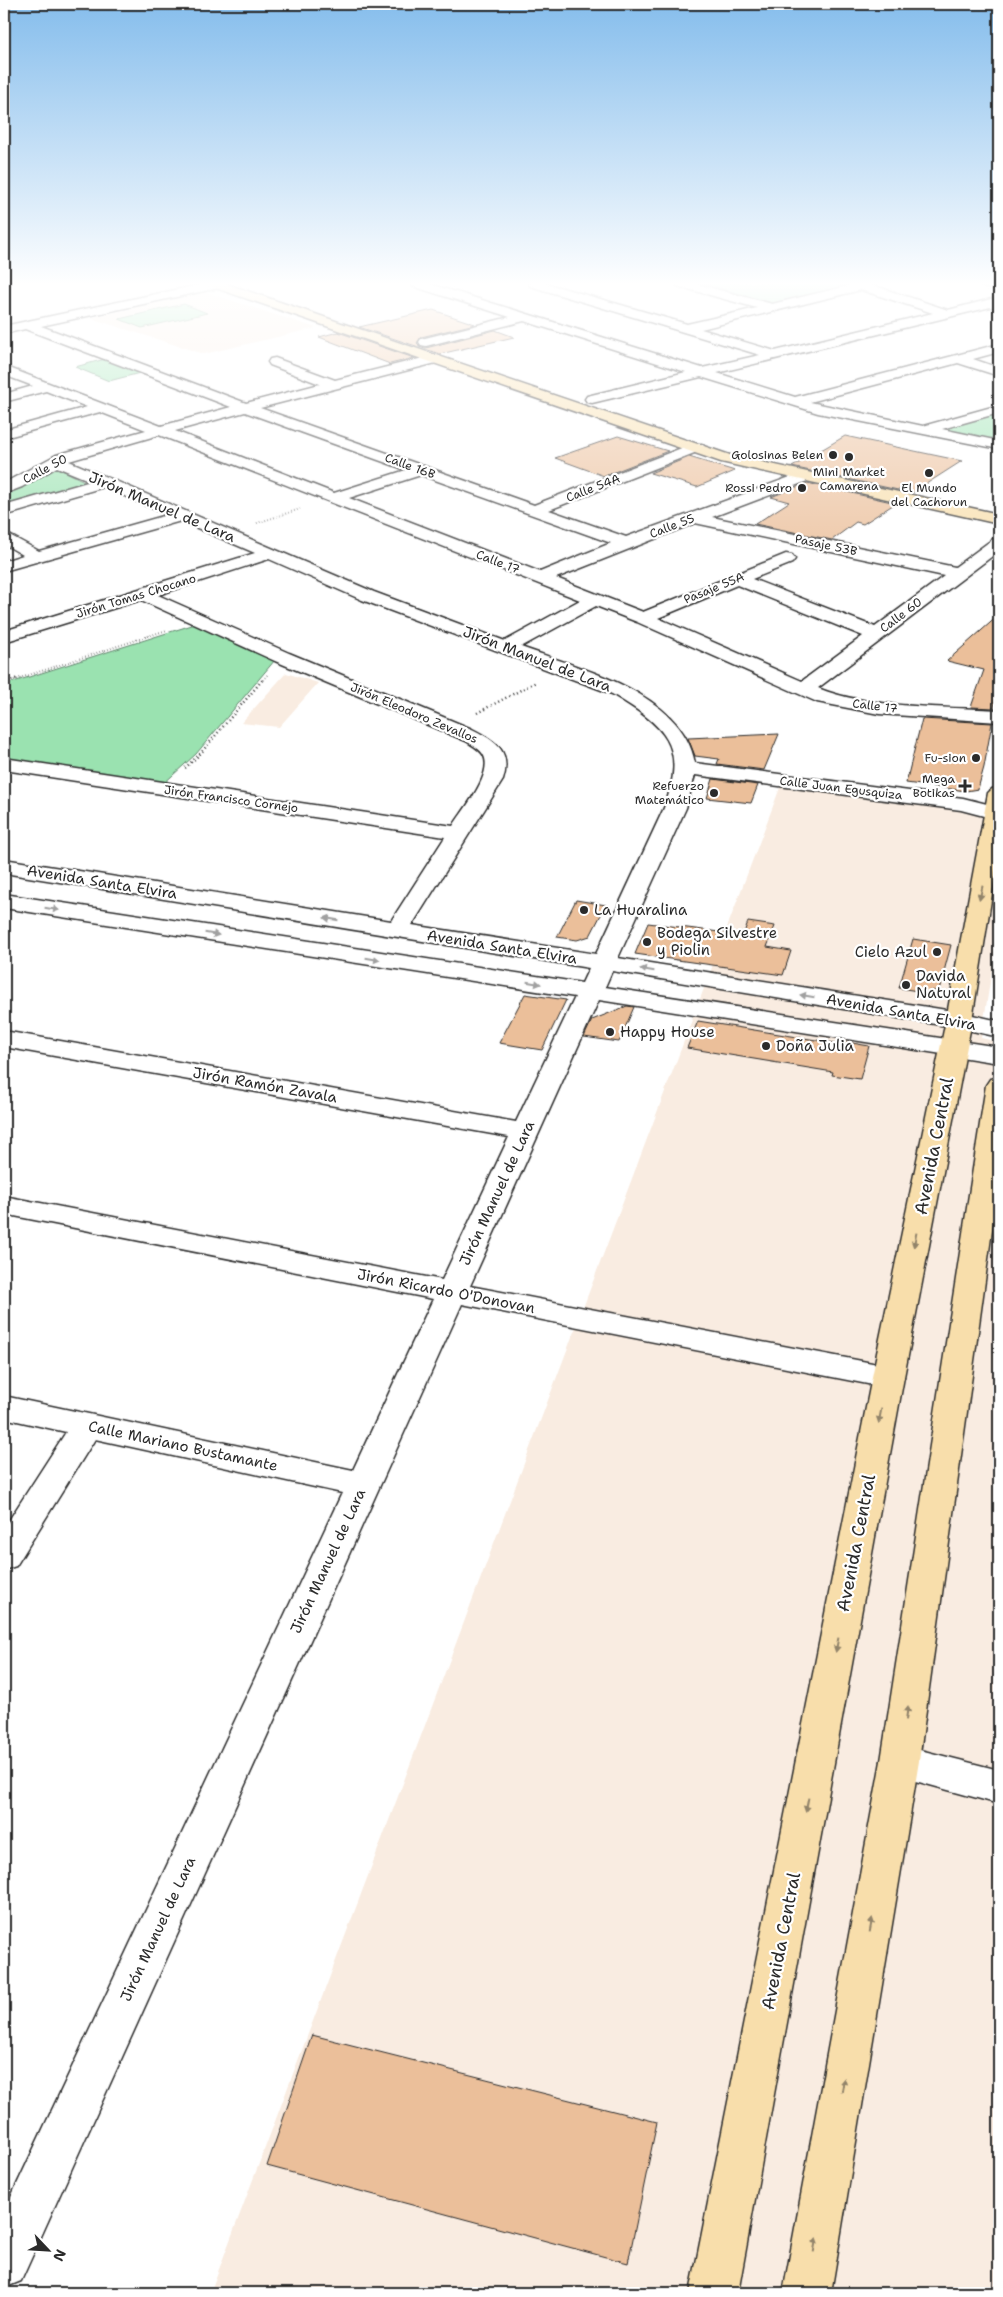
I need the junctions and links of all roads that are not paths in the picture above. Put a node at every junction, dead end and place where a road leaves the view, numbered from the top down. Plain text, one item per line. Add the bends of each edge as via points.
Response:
1 (33, 390) edge
2 (53, 390) edge
3 (200, 390) edge
4 (315, 390) edge
5 (528, 390) edge
6 (566, 390) edge
7 (629, 390) edge
8 (760, 390) edge
9 (838, 390) edge
10 (4, 398) edge
11 (592, 399) junction
12 (796, 401) junction
13 (245, 407) junction
14 (100, 408) junction
15 (999, 408) edge
16 (158, 430) junction
17 (923, 430) junction
18 (4, 434) edge
19 (716, 441) dead end
20 (999, 444) edge
21 (697, 447) junction
22 (755, 451) dead end
23 (57, 461) junction
24 (421, 470) junction
25 (4, 472) edge
26 (804, 477) junction
27 (23, 480) junction
28 (106, 482) junction
29 (4, 489) edge
30 (962, 496) dead end
31 (334, 498) junction
32 (534, 510) junction
33 (4, 511) edge
34 (183, 515) junction
35 (694, 518) junction
36 (999, 519) edge
37 (4, 537) edge
38 (626, 543) junction
39 (999, 543) edge
40 (269, 554) junction
41 (38, 557) junction
42 (786, 559) dead end
43 (4, 566) edge
44 (957, 573) junction
45 (541, 578) junction
46 (736, 579) junction
47 (142, 594) junction
48 (594, 599) junction
49 (643, 618) junction
50 (875, 634) junction
51 (4, 637) edge
52 (507, 647) junction
53 (804, 689) junction
54 (999, 716) edge
55 (4, 764) edge
56 (686, 768) junction
57 (998, 807) edge
58 (459, 833) junction
59 (4, 866) edge
60 (4, 901) edge
61 (397, 930) junction
62 (596, 978) junction
63 (999, 1029) edge
64 (956, 1034) junction
65 (4, 1039) edge
66 (999, 1055) edge
67 (999, 1085) edge
68 (526, 1132) junction
69 (4, 1205) edge
70 (451, 1292) junction
71 (888, 1377) junction
72 (4, 1407) edge
73 (87, 1425) junction
74 (362, 1485) junction
75 (4, 1556) edge
76 (900, 1761) junction
77 (999, 1787) edge
78 (4, 2264) edge
79 (714, 2293) edge
80 (806, 2293) edge

1 - 10 street
2 - 14 street, Calle 17
3 - 13 street, Calle 16B
4 - 13 street, Calle 50
5 - 21 main road
6 - 11 main road
7 - 11 street
8 - 12 street
9 - 12 street
11 - 19 main road
12 - 17 street via 818,409
13 - 16 street, Calle 50
13 - 24 street, Calle 16B
14 - 16 street, Calle 17
14 - 18 street
15 - 17 street
16 - 23 street, Calle 50
16 - 31 street, Calle 17
17 - 20 street
21 - 26 main road via 726,458
21 - 32 street, Calle 54A
22 - 30 main road
23 - 27 street, Calle 50
23 - 28 street, Jirón Manuel de Lara
24 - 31 street
24 - 32 street, Calle 16B
25 - 27 street
26 - 35 street, Calle 55
26 - 36 main road
27 - 29 street, Calle 50
28 - 33 street
28 - 34 street, Jirón Manuel de Lara
31 - 45 street, Calle 17
32 - 38 street, Calle 16B
34 - 40 street, Jirón Manuel de Lara
34 - 41 street
35 - 38 street, Calle 55
35 - 44 street, Pasaje 53B
37 - 41 street
38 - 45 street, Calle 55
39 - 44 street, Calle 60
40 - 47 street, Jirón Tomas Chocano
40 - 52 street, Jirón Manuel de Lara via 368,596
41 - 43 street
42 - 46 street, Pasaje 55A
44 - 50 street, Calle 60
45 - 48 street, Calle 17
46 - 49 street, Pasaje 55A
46 - 50 street
47 - 51 street, Jirón Tomas Chocano
47 - 58 street, Jirón Eleodoro Zevallos via 486,745 497,761 497,770
48 - 49 street, Calle 17
48 - 52 street
49 - 53 street, Calle 17
50 - 53 street, Calle 60
52 - 56 street, Jirón Manuel de Lara via 606,684 648,708 678,742
53 - 54 street, Calle 17 via 824,698 879,708
55 - 58 street, Jirón Francisco Cornejo
56 - 57 street, Calle Juan Egusquiza
56 - 62 street, Jirón Manuel de Lara via 675,808
57 -> 64 main road, Avenida Central
58 - 61 street, Jirón Eleodoro Zevallos
61 -> 59 street, Avenida Santa Elvira
60 -> 62 street, Avenida Santa Elvira
61 - 62 street, Avenida Santa Elvira
62 - 64 street, Avenida Santa Elvira
62 - 68 street, Jirón Manuel de Lara
63 - 64 street, Avenida Santa Elvira
64 - 66 street, Avenida Santa Elvira
64 -> 71 main road, Avenida Central
65 - 68 street, Jirón Ramón Zavala
76 -> 67 main road
68 - 70 street, Jirón Manuel de Lara
69 - 70 street, Jirón Ricardo O'Donovan
70 - 71 street, Jirón Ricardo O'Donovan
70 - 74 street, Jirón Manuel de Lara
71 -> 79 main road, Avenida Central
72 - 73 street, Calle Mariano Bustamante
73 - 74 street, Calle Mariano Bustamante
73 - 75 street
74 - 78 street, Jirón Manuel de Lara
76 - 77 street
80 -> 76 main road

